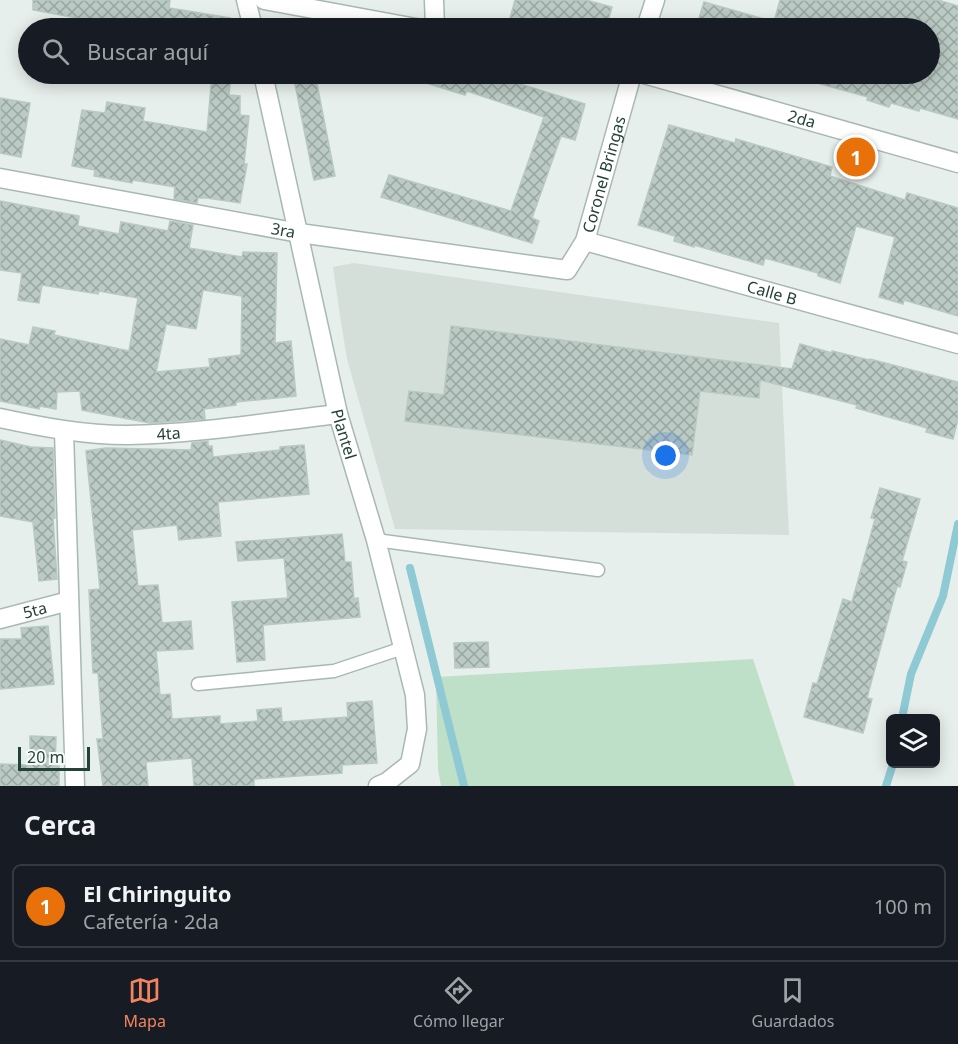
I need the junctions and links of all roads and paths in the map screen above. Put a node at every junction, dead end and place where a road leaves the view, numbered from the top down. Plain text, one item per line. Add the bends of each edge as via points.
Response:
1 (246, 0) edge
2 (264, 0) edge
3 (434, 0) edge
4 (655, 0) edge
5 (250, 18) edge
6 (362, 18) edge
7 (435, 18) edge
8 (649, 18) edge
9 (265, 84) edge
10 (629, 84) edge
11 (679, 84) edge
12 (958, 163) edge
13 (0, 178) edge
14 (299, 233) junction
15 (585, 242) junction
16 (567, 270) joint
17 (958, 344) edge
18 (338, 414) junction
19 (0, 418) edge
20 (64, 431) junction
21 (376, 540) junction
22 (598, 570) dead end
23 (69, 601) junction
24 (0, 619) edge
25 (403, 648) junction
26 (198, 684) dead end
27 (382, 784) edge
28 (75, 786) edge

1 - 5 street
2 - 6 street
3 - 7 street
4 - 8 street
9 - 14 street, Plantel
10 - 15 street, Coronel Bringas
11 - 12 street, 2da
13 - 14 street, 3ra
14 - 16 street, 3ra
14 - 18 street, Plantel
15 - 16 street, Coronel Bringas
15 - 17 street, Calle B
18 - 20 street, 4ta via 188,431
18 - 21 street, Plantel
19 - 20 street, 4ta
20 - 23 street
21 - 22 lane
21 - 25 street, Plantel
23 - 24 street, 5ta
23 - 28 street
25 - 26 lane via 333,671
25 - 27 street, Plantel via 415,695 417,729 410,764

